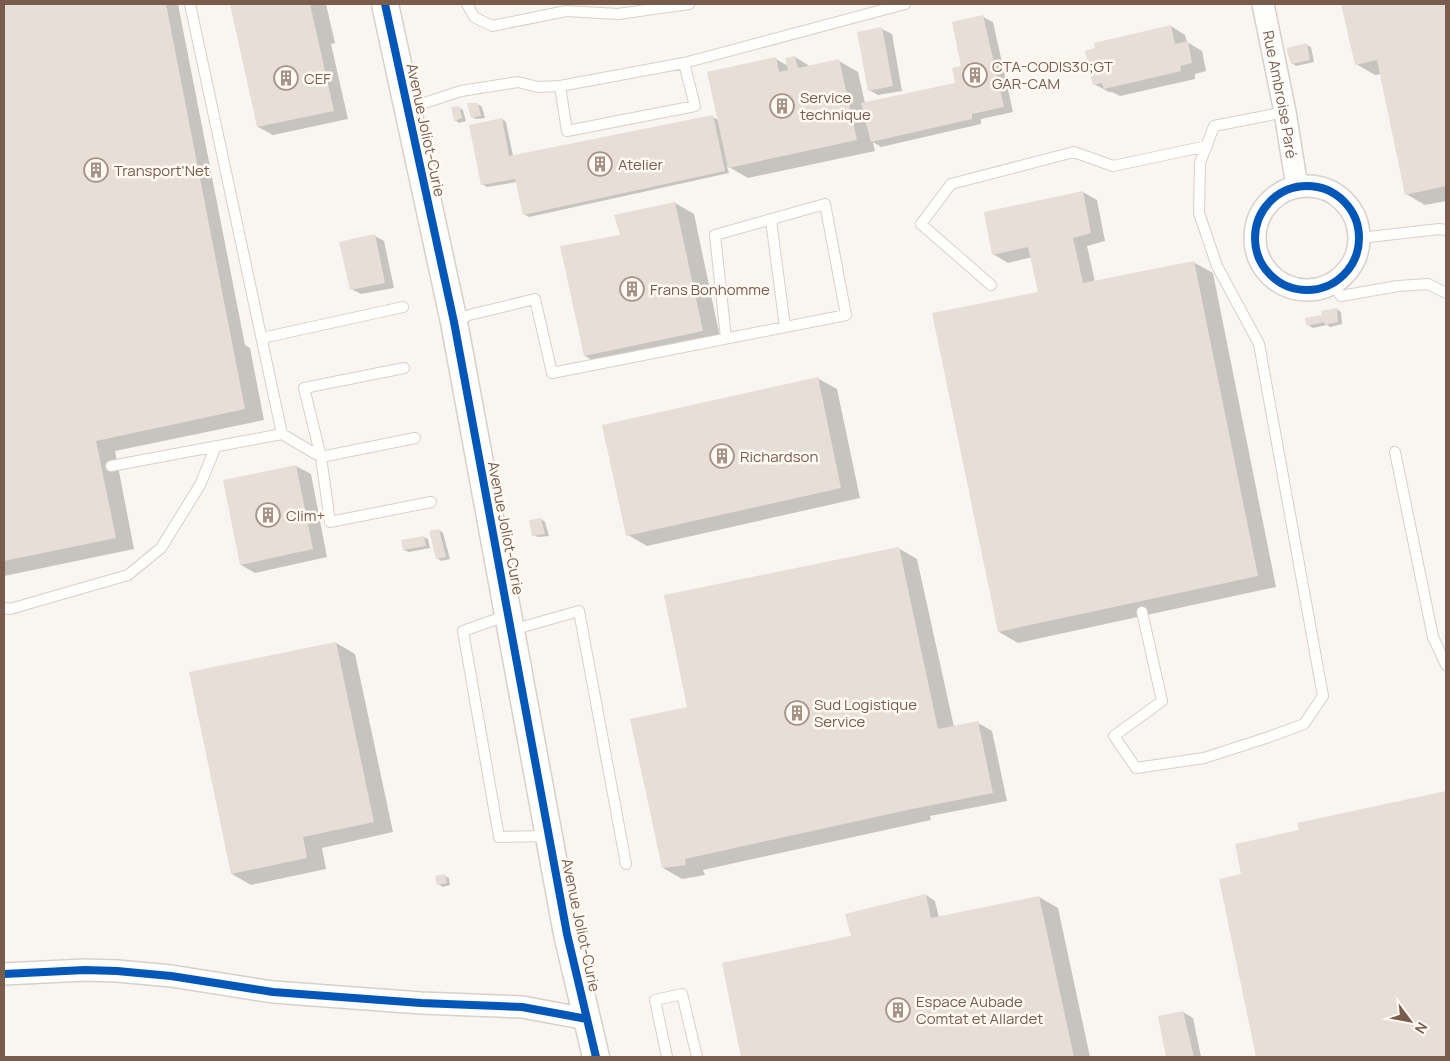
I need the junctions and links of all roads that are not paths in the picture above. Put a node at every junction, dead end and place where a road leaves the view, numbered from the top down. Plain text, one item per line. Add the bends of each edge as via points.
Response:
1 (190, 4) edge
2 (385, 4) edge
3 (466, 4) edge
4 (689, 4) edge
5 (905, 4) edge
6 (1263, 4) edge
7 (684, 63) junction
8 (560, 86) junction
9 (408, 108) junction
10 (1285, 112) junction
11 (1207, 146) junction
12 (1297, 187) junction
13 (770, 220) junction
14 (1446, 230) edge
15 (1360, 238) junction
16 (1332, 284) junction
17 (990, 285) dead end
18 (1446, 293) edge
19 (403, 306) dead end
20 (454, 322) junction
21 (786, 327) junction
22 (262, 338) junction
23 (726, 338) junction
24 (404, 368) dead end
25 (282, 434) junction
26 (416, 438) dead end
27 (216, 446) junction
28 (1395, 452) dead end
29 (321, 457) junction
30 (111, 466) dead end
31 (431, 502) dead end
32 (4, 608) edge
33 (1142, 612) dead end
34 (510, 623) junction
35 (1446, 665) edge
36 (549, 836) junction
37 (626, 864) dead end
38 (4, 974) edge
39 (587, 1019) junction
40 (596, 1057) edge
41 (667, 1057) edge
42 (696, 1057) edge

1 - 22 lane
2 - 9 street, Avenue Joliot-Curie
3 - 4 lane via 474,17 492,26 566,11 618,14
5 - 7 lane
6 - 10 street, Rue Ambroise Paré
7 - 8 lane
7 - 8 lane via 695,106 567,131
8 - 9 lane via 538,87 518,82 461,91
9 - 20 street, Avenue Joliot-Curie
10 - 11 lane via 1214,126
10 - 12 street, Rue Ambroise Paré
11 - 17 lane via 1113,166 1074,152 951,184 921,224
11 - 33 lane via 1200,163 1200,213 1217,266 1259,344 1323,696 1304,724 1204,758 1136,768 1114,736 1162,701
12 - 15 street via 1315,186 1333,192 1347,204 1356,220
12 - 16 street via 1280,193 1266,205 1257,221 1254,239 1258,256 1267,272 1280,284 1298,290 1316,290
13 - 21 lane
13 - 21 lane via 825,204 846,315
13 - 23 lane via 715,235
14 - 15 lane
15 - 16 street via 1356,257 1347,273
16 - 18 lane via 1341,296 1428,284
19 - 22 lane
20 - 23 lane via 469,315 535,299 552,373
20 - 34 street, Avenue Joliot-Curie
21 - 23 lane
22 - 25 lane
24 - 29 lane via 304,388
25 - 27 lane
25 - 29 lane
26 - 29 lane
27 - 30 lane
27 - 32 lane via 200,485 161,548 128,575 10,609
28 - 35 lane via 1433,637
29 - 31 lane via 330,522
34 - 36 street, Avenue Joliot-Curie
34 - 36 lane via 463,631 499,837
34 - 37 lane via 579,611
36 - 39 street, Avenue Joliot-Curie
38 - 39 street via 117,971 273,992 522,1008
39 - 40 street, Avenue Joliot-Curie
41 - 42 lane via 654,1000 682,994

